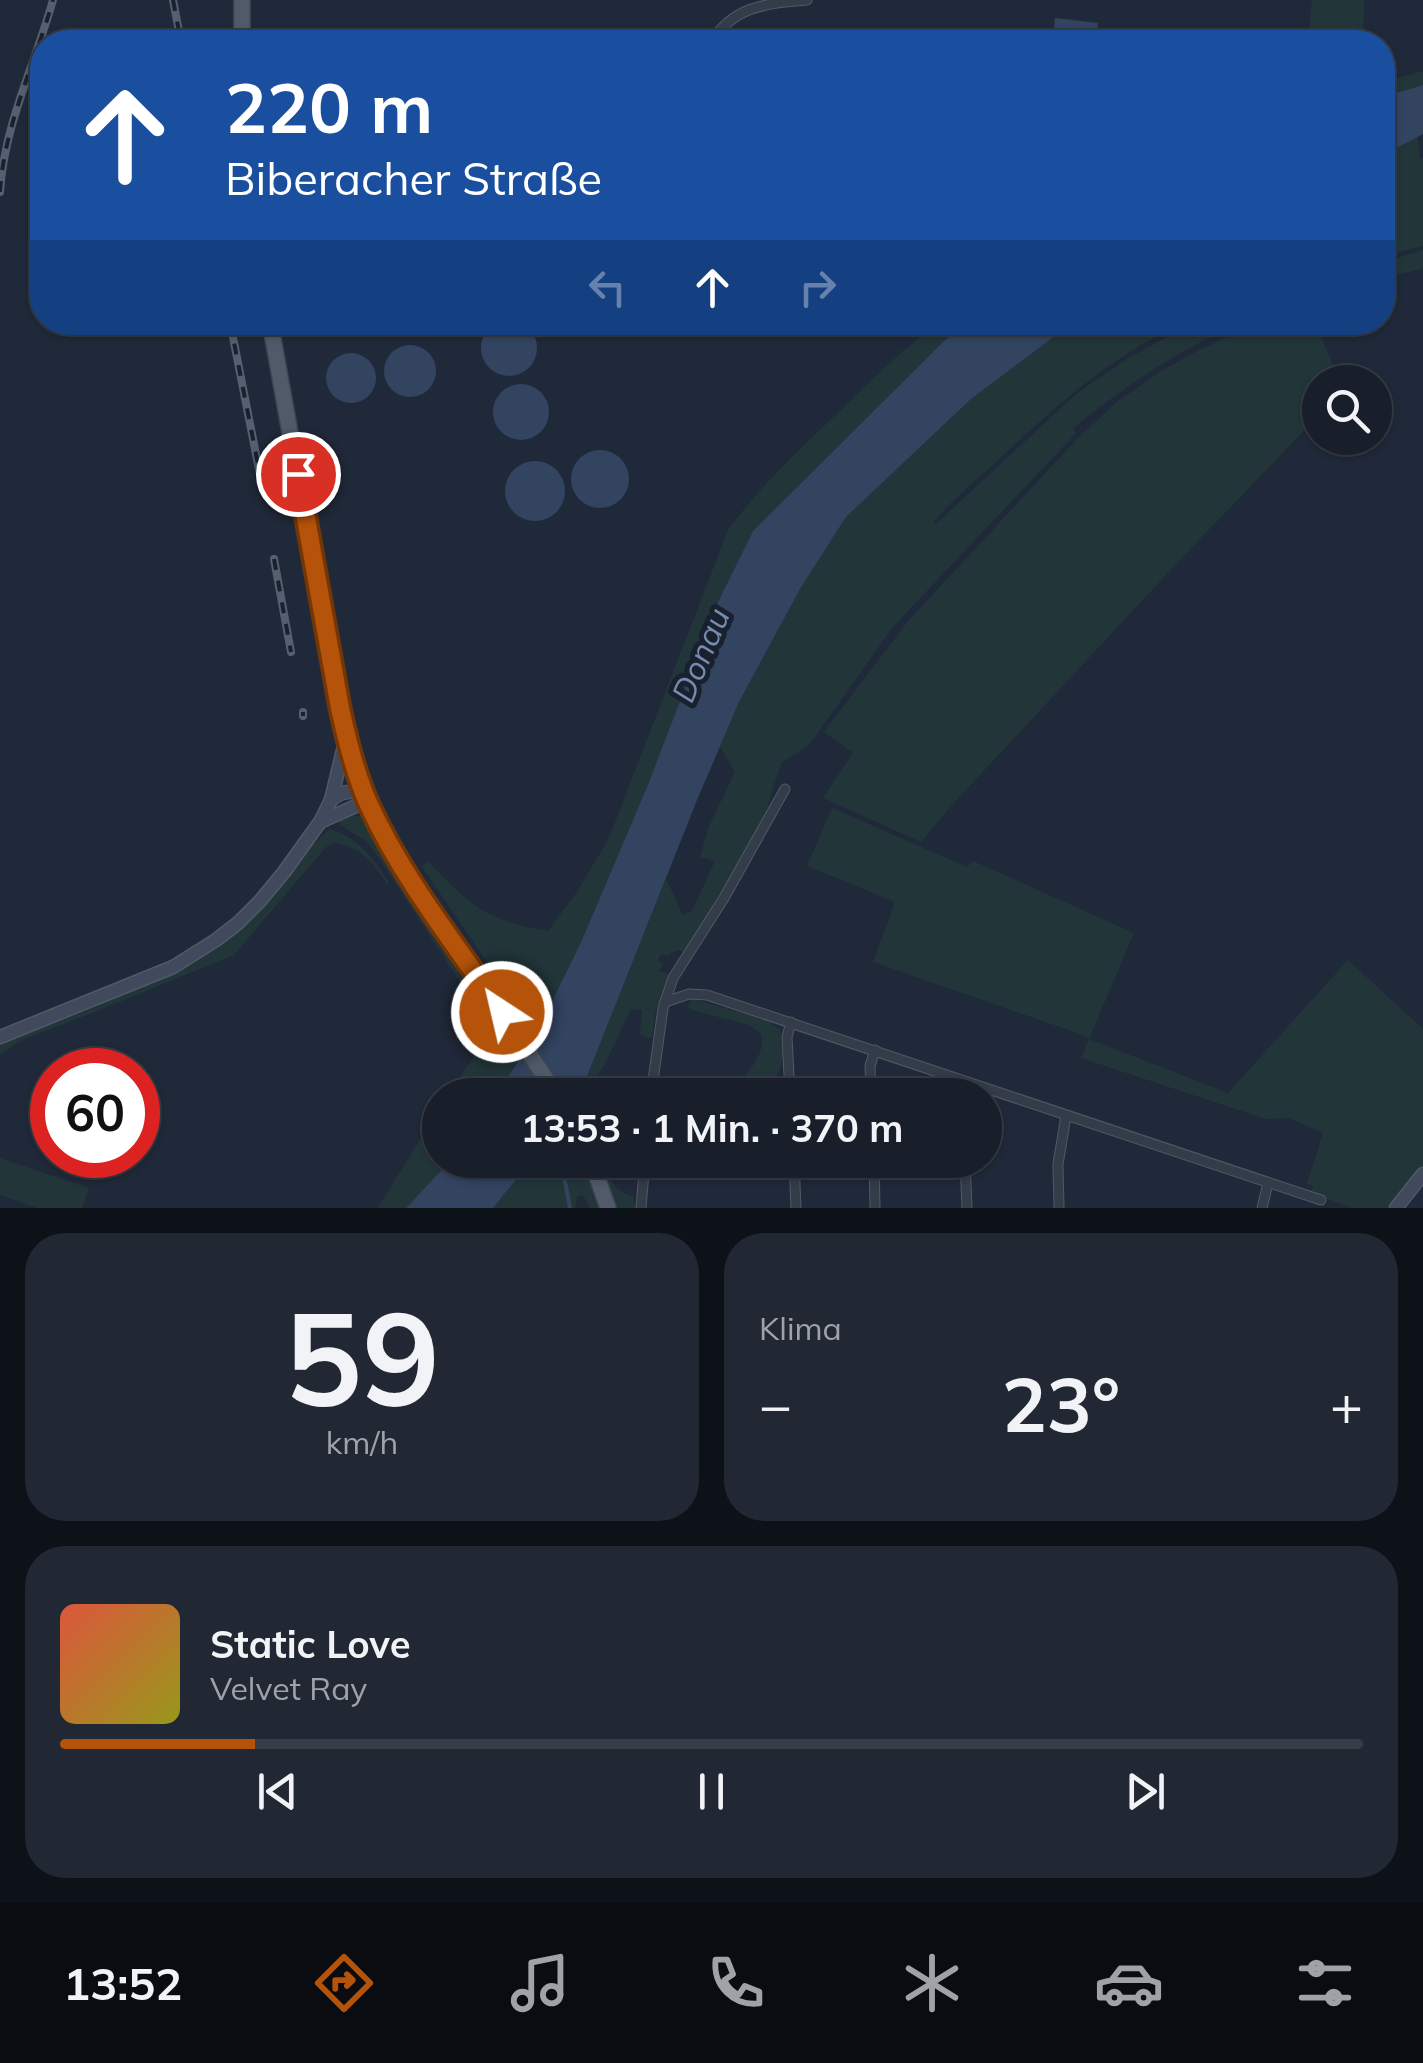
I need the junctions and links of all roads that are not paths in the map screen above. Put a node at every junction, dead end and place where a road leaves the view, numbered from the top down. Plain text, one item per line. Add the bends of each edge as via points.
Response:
1 (242, 0) edge
2 (807, 0) edge
3 (242, 30) edge
4 (719, 30) edge
5 (272, 335) edge
6 (346, 738) junction
7 (785, 790) dead end
8 (365, 796) junction
9 (331, 800) junction
10 (320, 822) junction
11 (665, 1002) junction
12 (792, 1022) junction
13 (0, 1038) edge
14 (876, 1050) junction
15 (546, 1078) edge
16 (654, 1078) edge
17 (789, 1078) edge
18 (870, 1078) edge
19 (956, 1078) edge
20 (1002, 1094) edge
21 (1066, 1116) junction
22 (1423, 1174) edge
23 (597, 1178) edge
24 (643, 1178) edge
25 (795, 1178) edge
26 (875, 1178) edge
27 (965, 1178) edge
28 (1268, 1183) junction
29 (1320, 1200) dead end
30 (608, 1208) edge
31 (642, 1208) edge
32 (796, 1208) edge
33 (876, 1208) edge
34 (967, 1208) edge
35 (1059, 1208) edge
36 (1262, 1208) edge
37 (1396, 1208) edge

1 - 3 main road
2 - 4 street via 754,7
5 - 6 main road
6 - 8 main road
6 - 9 main road
7 - 11 street
8 - 9 main road via 350,791
8 - 10 main road
8 - 15 main road via 404,869
9 - 10 main road
10 - 13 main road via 260,901 216,940 173,966
11 - 12 street via 707,995
11 - 16 street
12 - 14 street
12 - 17 street
14 - 18 street
14 - 19 street
20 - 21 street
21 - 28 street
21 - 35 street
22 - 37 main road
23 - 30 main road
24 - 31 street
25 - 32 street
26 - 33 street
27 - 34 street
28 - 29 street
28 - 36 street

